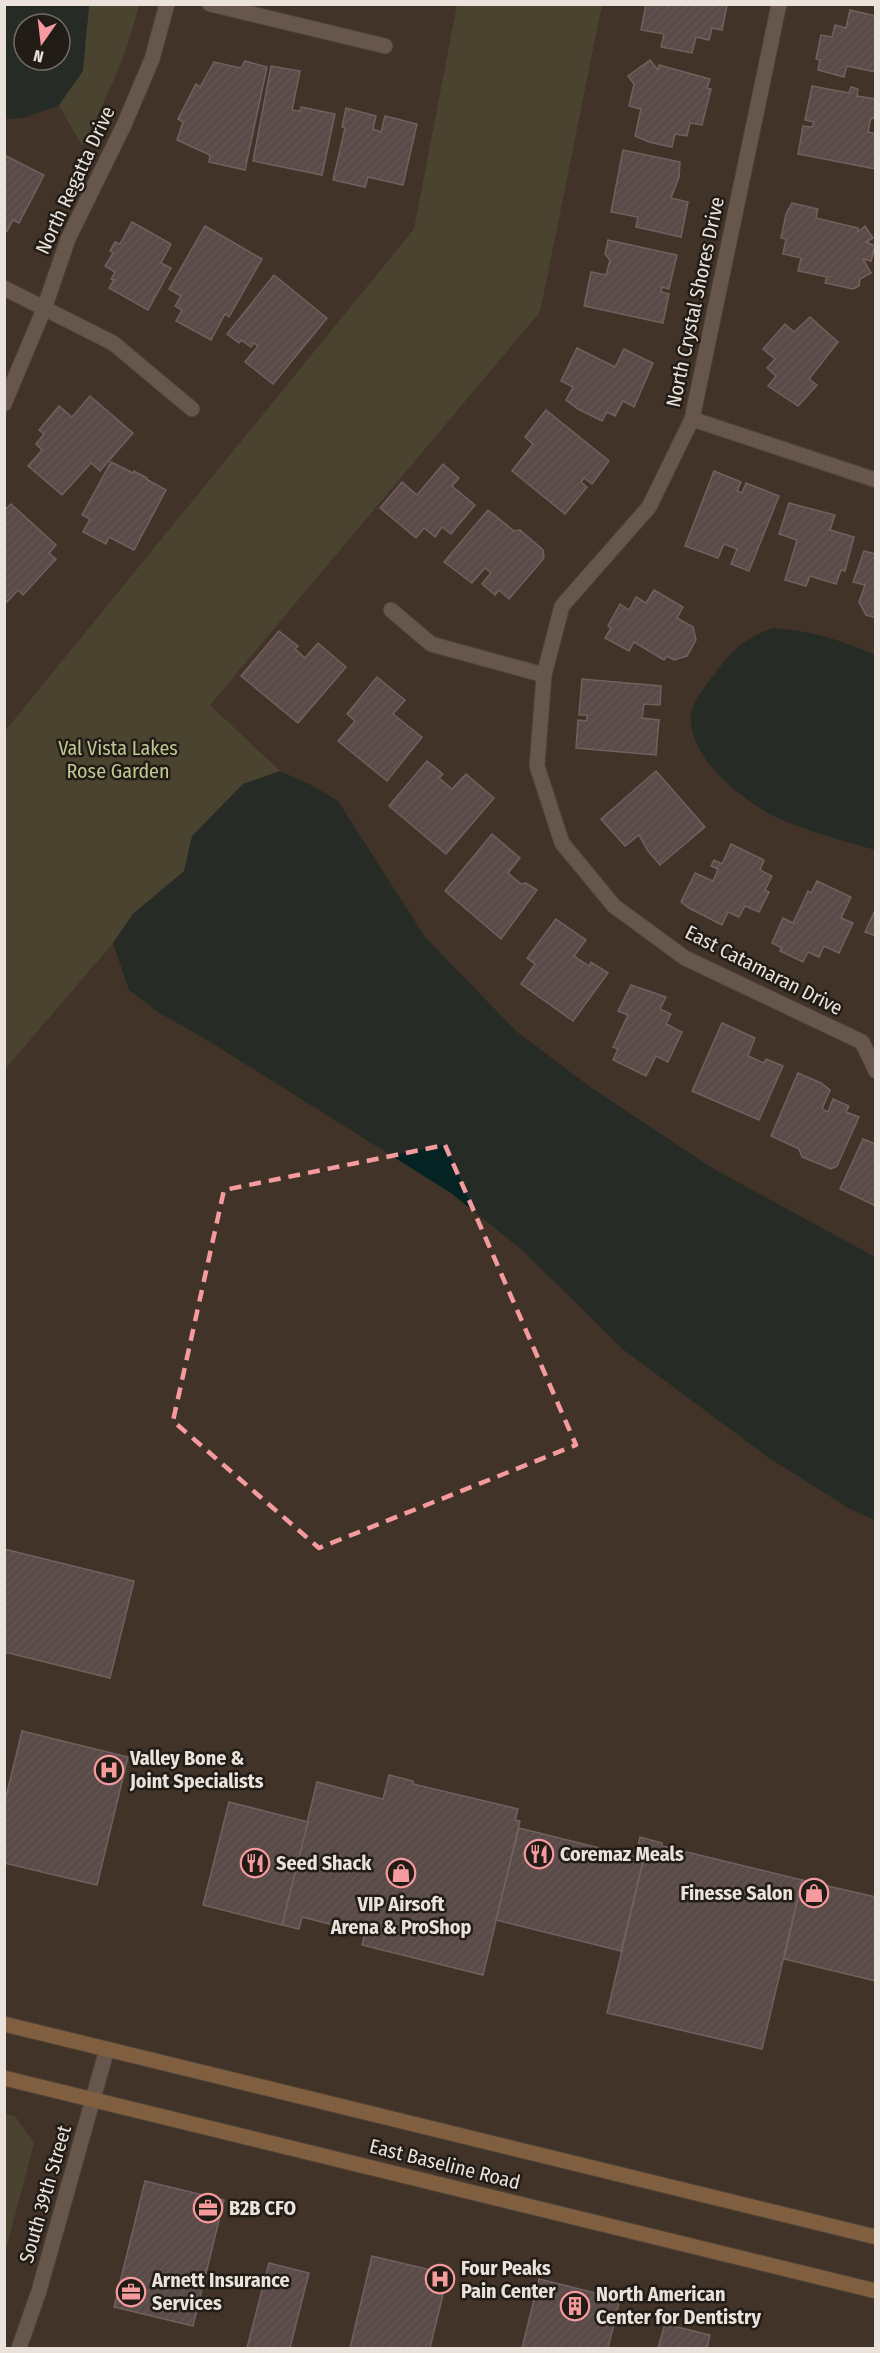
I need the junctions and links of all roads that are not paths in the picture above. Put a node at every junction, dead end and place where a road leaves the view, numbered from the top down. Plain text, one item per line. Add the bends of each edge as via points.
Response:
1 (167, 4) edge
2 (210, 4) edge
3 (779, 4) edge
4 (385, 46) dead end
5 (4, 288) edge
6 (44, 309) junction
7 (4, 404) edge
8 (192, 409) dead end
9 (692, 419) junction
10 (876, 480) edge
11 (391, 610) dead end
12 (544, 675) junction
13 (869, 1040) edge
14 (876, 1071) edge
15 (4, 2024) edge
16 (107, 2049) junction
17 (4, 2078) edge
18 (93, 2099) junction
19 (876, 2237) edge
20 (876, 2291) edge
21 (19, 2349) edge

1 - 6 street, North Regatta Drive via 152,59 68,239
2 - 4 street
3 - 9 street, North Crystal Shores Drive
5 - 6 street
6 - 7 street, North Regatta Drive
6 - 8 street via 113,343
9 - 10 street
9 - 12 street, North Crystal Shores Drive via 649,507 562,606
11 - 12 street via 431,644
12 - 13 street, East Catamaran Drive via 537,766 562,843 614,906 685,958
13 - 14 street, East Catamaran Drive
15 - 16 main road, East Baseline Road
16 - 18 street, South 39th Street
16 - 19 main road, East Baseline Road
17 - 18 main road, East Baseline Road
18 - 20 main road, East Baseline Road
18 - 21 street, South 39th Street

